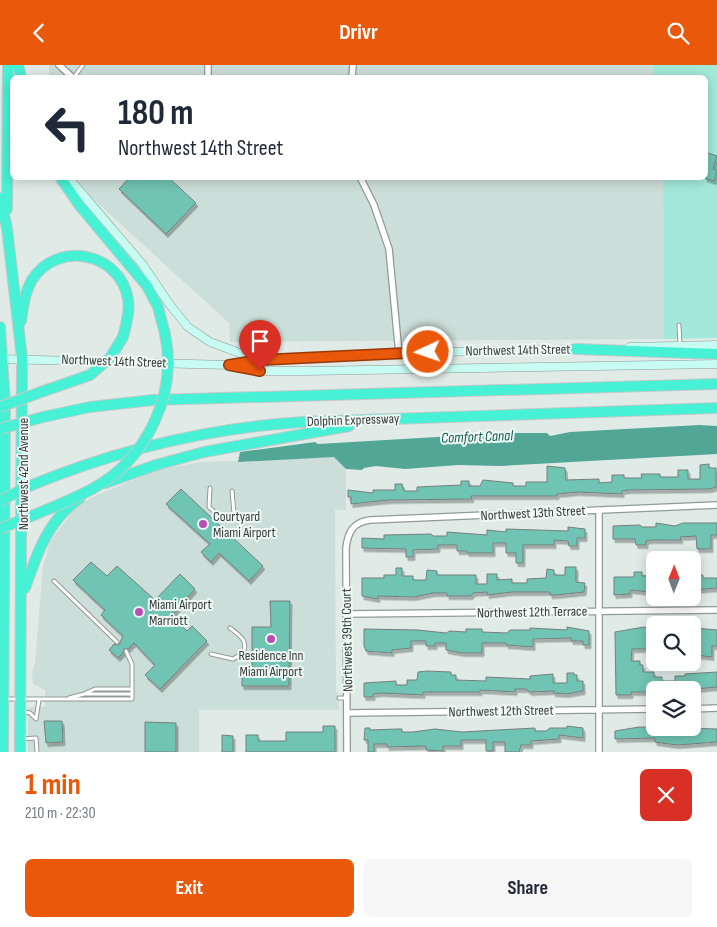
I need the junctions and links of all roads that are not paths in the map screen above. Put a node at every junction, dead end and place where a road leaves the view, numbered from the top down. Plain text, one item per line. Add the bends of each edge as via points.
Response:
1 (8, 65) edge
2 (59, 65) edge
3 (83, 65) edge
4 (71, 75) edge
5 (75, 75) edge
6 (62, 180) edge
7 (71, 180) edge
8 (362, 180) edge
9 (0, 198) edge
10 (7, 228) junction
11 (679, 325) dead end
12 (0, 327) edge
13 (20, 334) junction
14 (680, 345) junction
15 (717, 345) edge
16 (575, 349) junction
17 (399, 354) junction
18 (717, 354) edge
19 (22, 358) junction
20 (2, 359) edge
21 (260, 360) junction
22 (229, 365) junction
23 (717, 365) edge
24 (717, 384) edge
25 (0, 407) edge
26 (717, 409) edge
27 (380, 420) junction
28 (0, 429) edge
29 (210, 488) dead end
30 (232, 491) dead end
31 (0, 499) edge
32 (717, 505) edge
33 (599, 510) junction
34 (351, 528) joint
35 (0, 529) edge
36 (54, 581) dead end
37 (4, 587) junction
38 (22, 596) junction
39 (0, 599) edge
40 (717, 610) edge
41 (598, 611) junction
42 (346, 614) junction
43 (230, 629) dead end
44 (117, 641) dead end
45 (126, 651) dead end
46 (211, 654) dead end
47 (132, 689) junction
48 (84, 694) junction
49 (132, 694) junction
50 (339, 698) dead end
51 (347, 698) junction
52 (20, 699) junction
53 (39, 700) junction
54 (64, 700) junction
55 (2, 704) edge
56 (646, 709) edge
57 (701, 709) edge
58 (717, 709) edge
59 (599, 710) junction
60 (20, 711) junction
61 (345, 714) junction
62 (20, 739) junction
63 (3, 752) edge
64 (20, 752) edge
65 (37, 752) edge
66 (347, 752) edge
67 (599, 752) edge

1 - 10 highway
2 - 4 street
3 - 5 lane
6 - 35 highway, bridge via 147,286 158,307 168,365 163,397 151,430 137,451 114,474 92,489
7 - 21 main road via 139,259 188,327 210,342
8 - 17 street via 389,249
9 - 10 highway, Northwest 42nd Avenue
10 - 13 highway, Northwest 42nd Avenue
11 - 14 lane
12 - 20 highway, Northwest 42nd Avenue
13 - 19 highway, Northwest 42nd Avenue
13 - 25 highway, bridge via 25,297 32,280 48,263 73,255 88,256 100,261 120,279 128,306 123,337 108,361 90,375
14 - 15 main road, Northwest 14th Street
14 - 16 main road, Northwest 14th Street
16 - 17 main road, Northwest 14th Street
16 - 18 highway
17 - 21 main road, Northwest 14th Street
19 - 20 main road, Northwest 14th Street
19 - 22 main road, Northwest 14th Street
19 - 38 highway, Northwest 42nd Avenue
20 - 37 highway, Northwest 42nd Avenue
21 - 22 main road, Northwest 14th Street
22 - 23 main road, Northwest 14th Street via 260,371
24 - 28 highway, Dolphin Expressway, bridge via 153,400 90,407
26 - 27 highway, Dolphin Expressway
27 - 31 highway, Dolphin Expressway, bridge via 265,425 204,433 126,451
27 - 38 highway via 204,452 114,479 76,501 51,525
29 - 30 lane via 209,507 220,517 234,513
32 - 33 street, Northwest 13th Street
33 - 34 street, Northwest 13th Street via 370,520
33 - 41 street
34 - 42 street, Northwest 39th Court via 346,548
36 - 44 lane
37 - 39 highway
37 - 55 highway, Northwest 42nd Avenue
38 - 52 highway, Northwest 42nd Avenue
40 - 41 street, Northwest 12th Terrace
41 - 42 street, Northwest 12th Terrace
41 - 59 street
42 - 51 street, Northwest 39th Court
43 - 46 lane via 244,639 246,647 243,653 233,659
45 - 47 lane via 132,664
47 - 48 lane via 95,689
47 - 49 lane
48 - 49 lane
48 - 54 lane
49 - 54 lane via 132,699
50 - 51 lane
51 - 61 street, Northwest 39th Court
52 - 53 lane
52 - 55 lane
52 - 60 highway, Northwest 42nd Avenue
53 - 54 lane
53 - 60 lane via 36,719 30,713
55 - 63 highway, Northwest 42nd Avenue
56 - 59 street, Northwest 12th Street
57 - 58 street
59 - 61 street, Northwest 12th Street
59 - 67 street
60 - 62 highway, Northwest 42nd Avenue
61 - 66 street, Northwest 39th Court
62 - 64 highway, Northwest 42nd Avenue
62 - 65 lane via 36,738

